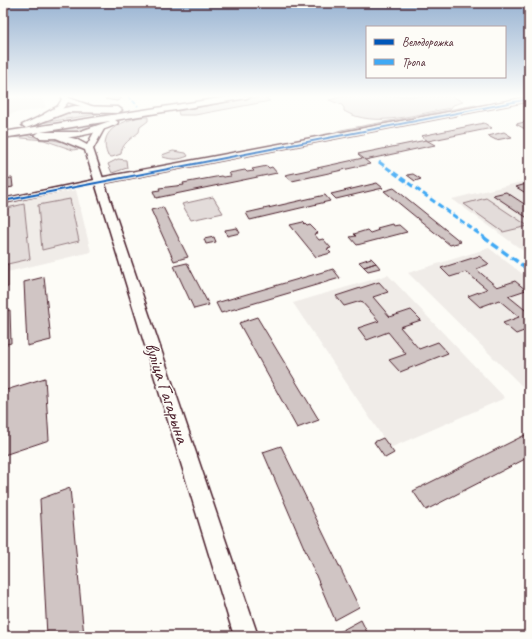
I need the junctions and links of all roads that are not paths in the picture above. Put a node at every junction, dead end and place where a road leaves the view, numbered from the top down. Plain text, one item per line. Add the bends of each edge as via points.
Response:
1 (28, 126) edge
2 (44, 126) edge
3 (107, 126) edge
4 (388, 126) edge
5 (103, 128) junction
6 (6, 132) edge
7 (52, 136) junction
8 (89, 149) junction
9 (99, 181) junction
10 (3, 200) edge
11 (246, 636) edge

1 - 6 main road
2 - 7 main road
3 - 5 main road
4 - 9 street
5 - 7 main road via 79,135
5 - 8 main road
6 - 7 main road
7 - 8 main road via 73,141
8 - 9 main road, вуліца Гагарына
9 - 10 street
9 - 11 main road, вуліца Гагарына

